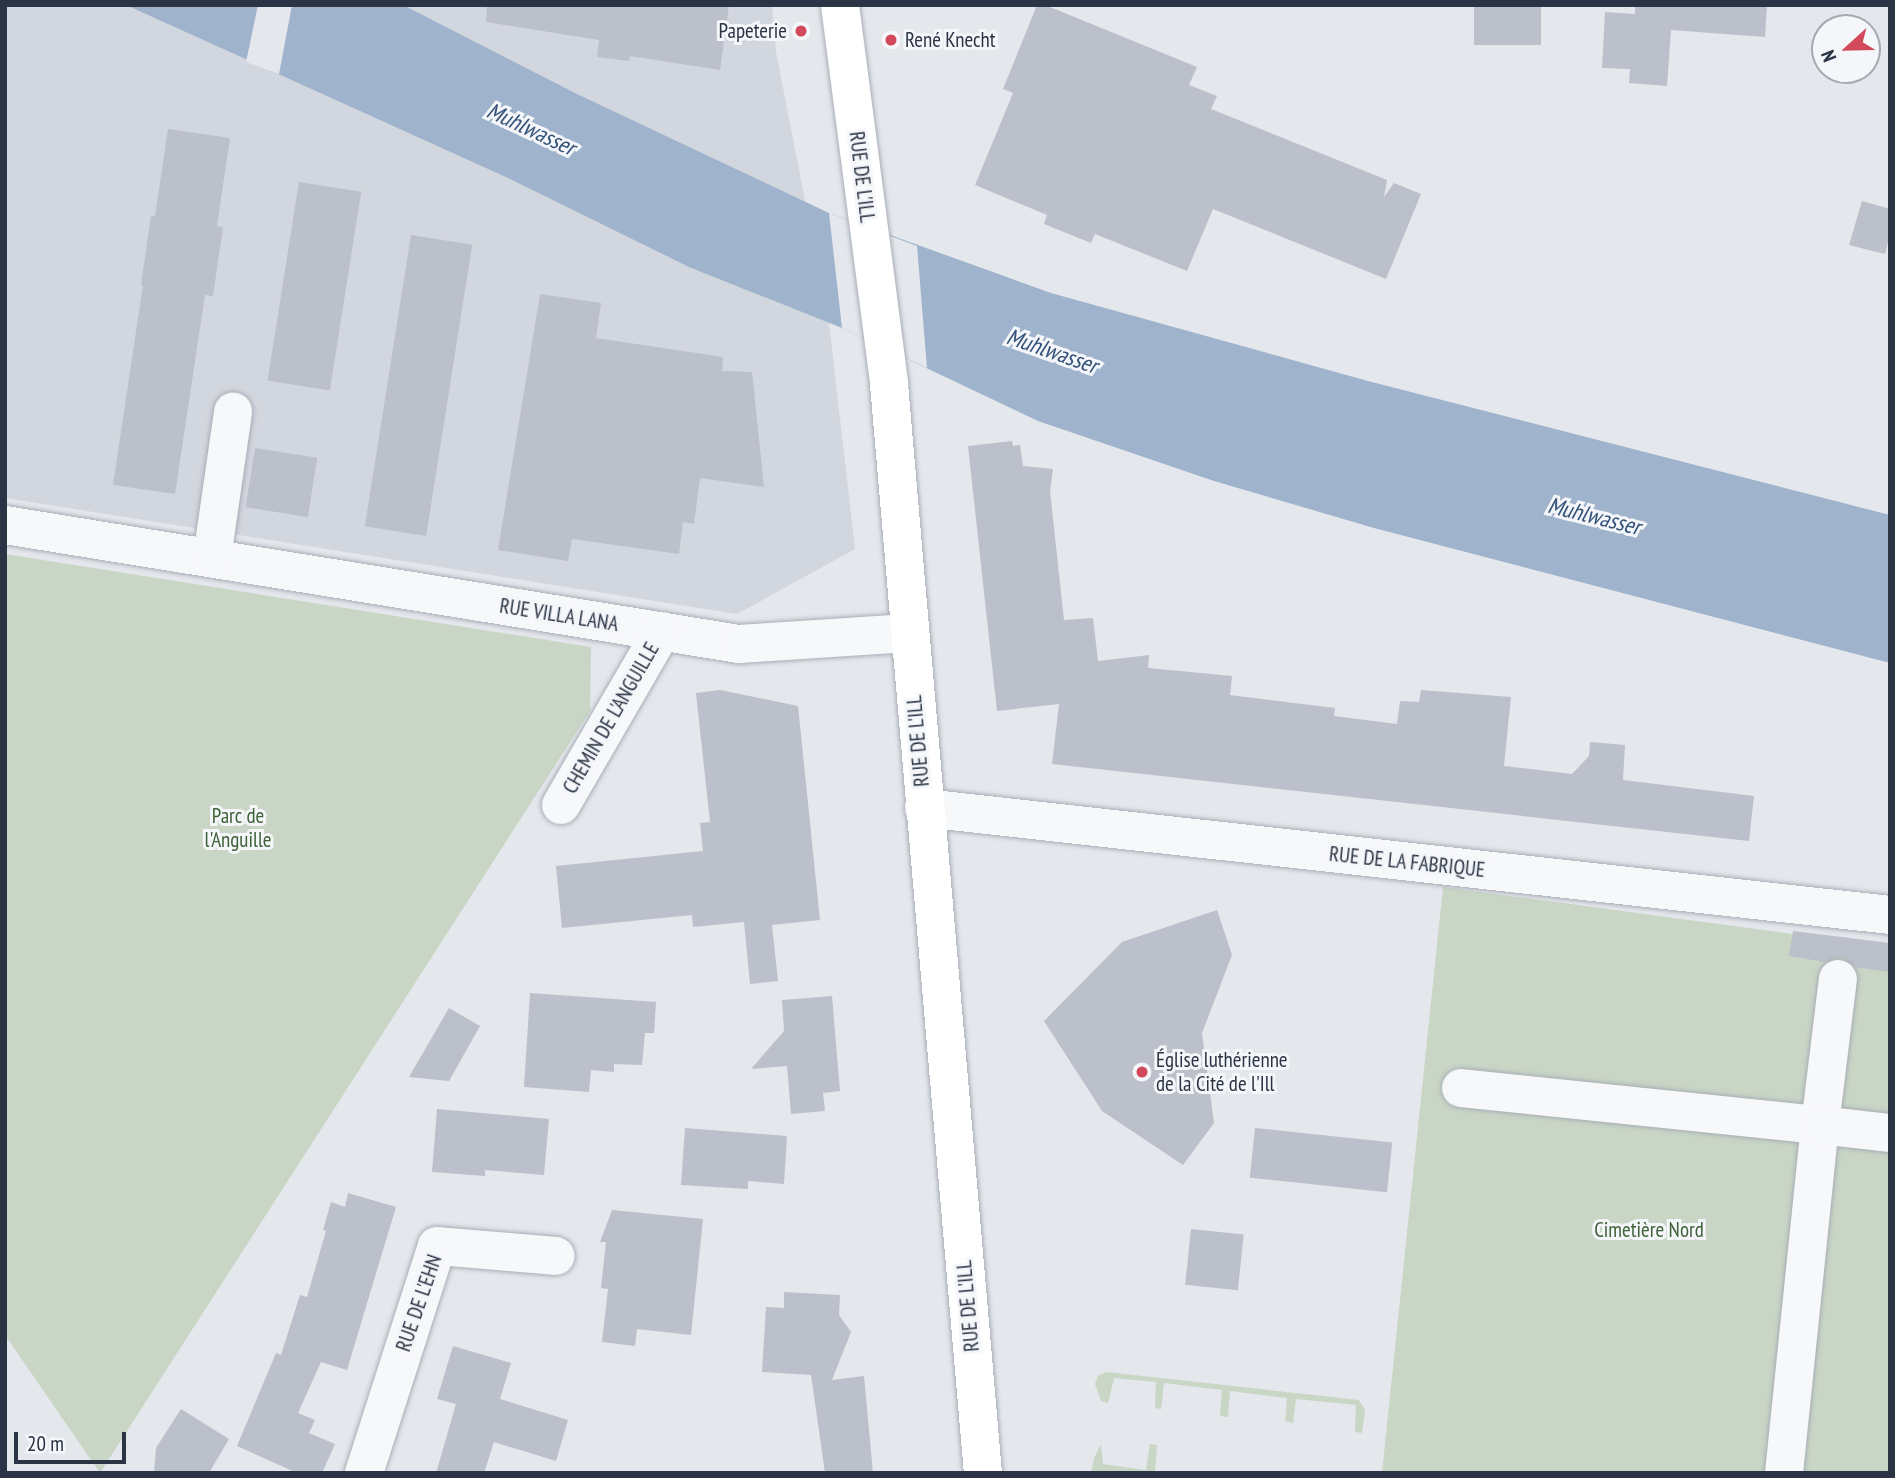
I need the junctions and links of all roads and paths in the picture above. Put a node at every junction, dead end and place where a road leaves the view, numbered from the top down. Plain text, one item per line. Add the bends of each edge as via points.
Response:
1 (841, 7) edge
2 (233, 412) dead end
3 (5, 525) edge
4 (212, 558) junction
5 (662, 631) junction
6 (909, 633) junction
7 (561, 805) dead end
8 (924, 808) junction
9 (1890, 915) edge
10 (1838, 979) dead end
11 (1461, 1088) dead end
12 (1820, 1125) junction
13 (1890, 1133) edge
14 (556, 1256) dead end
15 (364, 1473) edge
16 (983, 1473) edge
17 (1784, 1473) edge

1 - 6 main road, RUE DE L'ILL via 889,384
2 - 4 street
3 - 4 street, RUE VILLA LANA
4 - 5 street, RUE VILLA LANA
5 - 6 street, RUE VILLA LANA via 740,644
5 - 7 street, CHEMIN DE L'ANGUILLE
6 - 8 main road, RUE DE L'ILL
8 - 9 street, RUE DE LA FABRIQUE
8 - 16 main road, RUE DE L'ILL
10 - 12 street
11 - 12 street
12 - 13 street
12 - 17 street
14 - 15 street, RUE DE L'EHN via 437,1246

